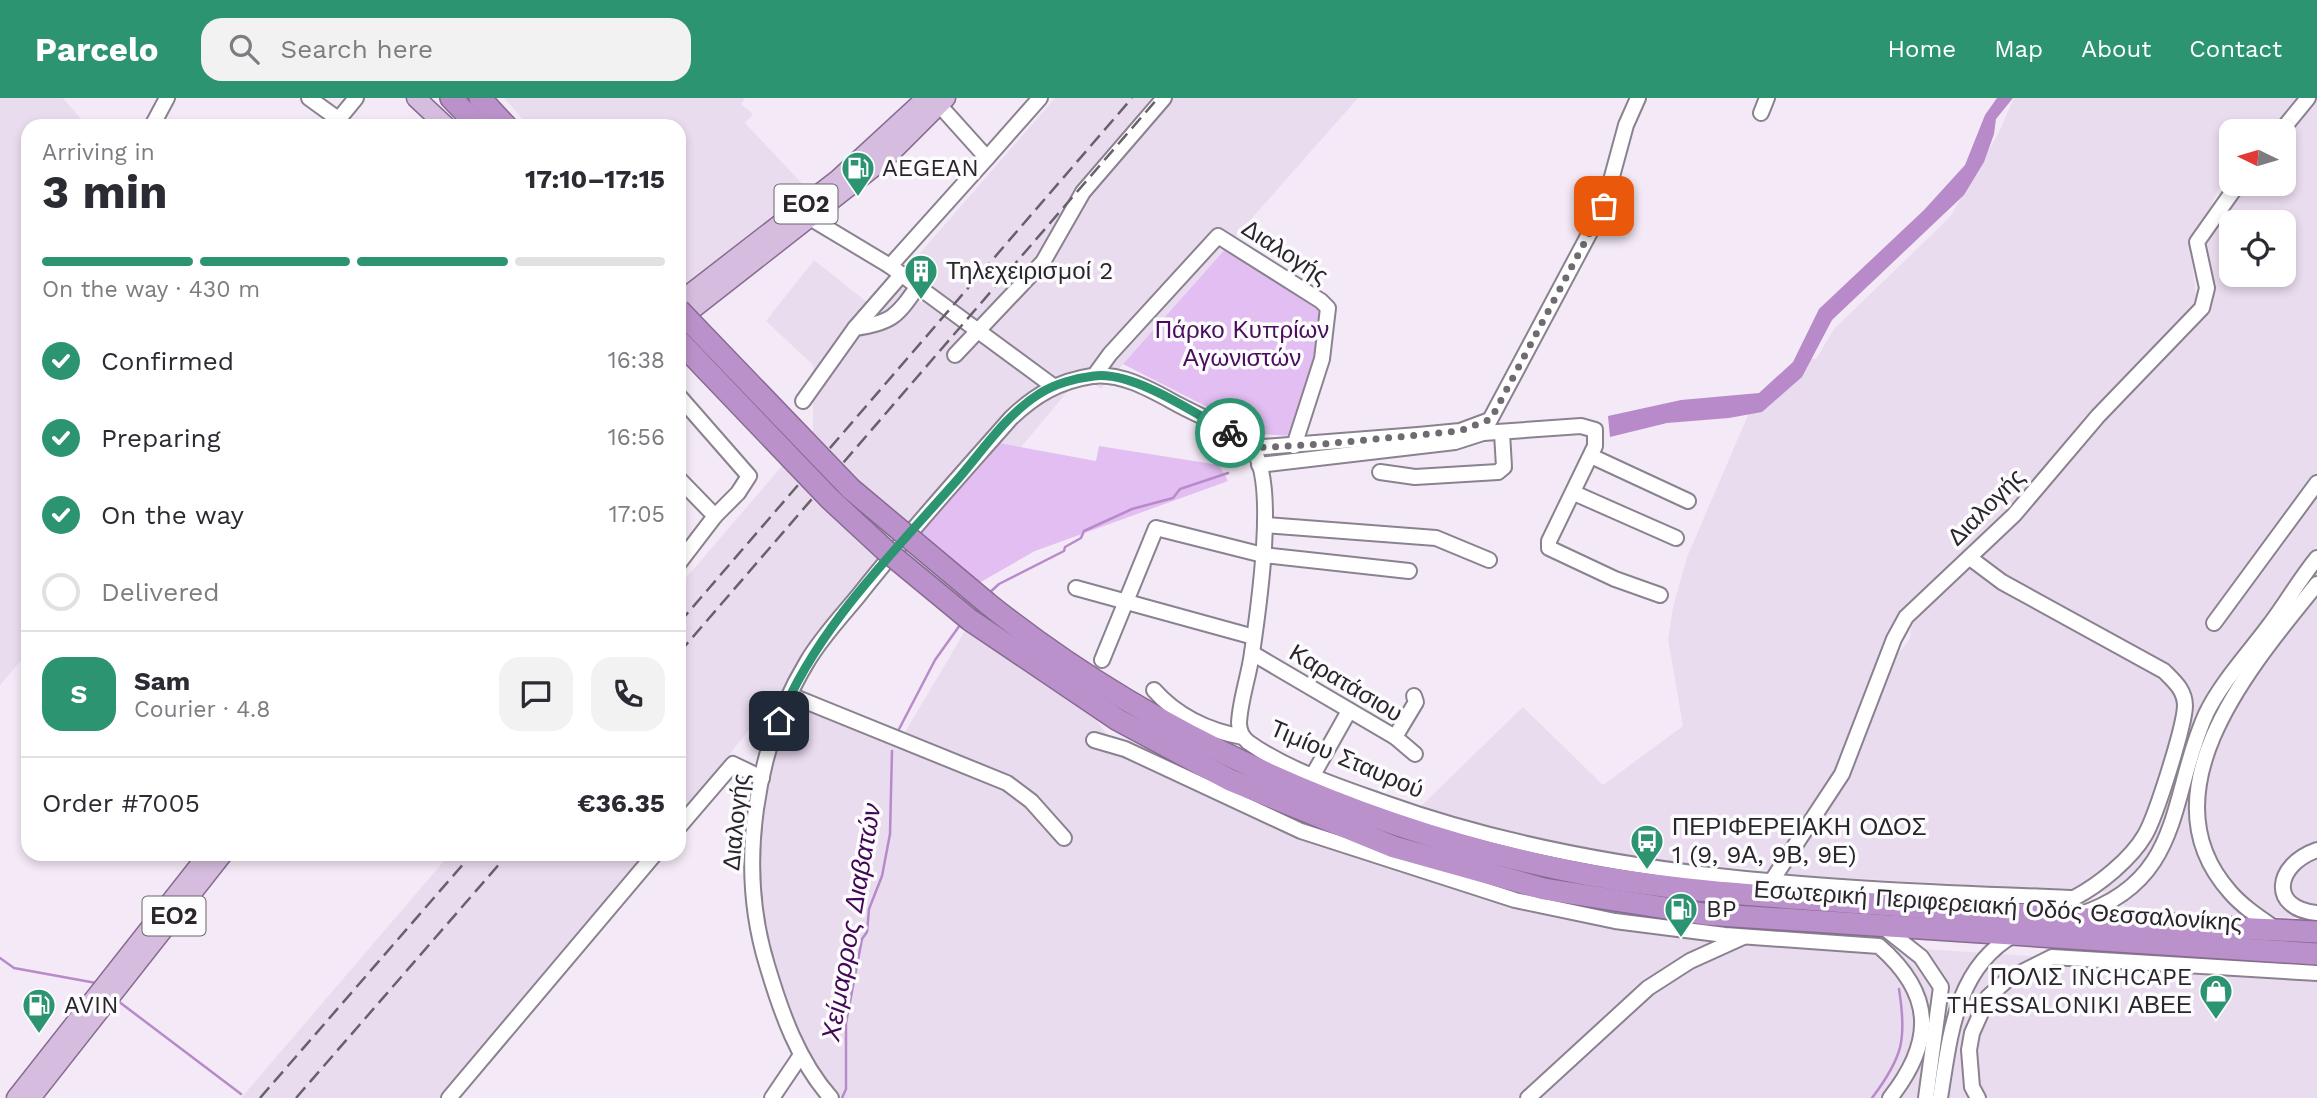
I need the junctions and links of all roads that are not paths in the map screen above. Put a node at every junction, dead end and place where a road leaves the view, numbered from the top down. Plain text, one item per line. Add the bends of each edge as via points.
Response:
1 (167, 98) edge
2 (309, 98) edge
3 (356, 98) edge
4 (416, 98) edge
5 (451, 98) edge
6 (480, 98) edge
7 (1040, 98) edge
8 (1164, 98) edge
9 (1638, 98) edge
10 (1767, 98) edge
11 (2308, 98) edge
12 (936, 100) edge
13 (1761, 113) dead end
14 (156, 119) edge
15 (330, 119) edge
16 (339, 119) edge
17 (438, 119) edge
18 (471, 119) edge
19 (500, 119) edge
20 (2291, 119) edge
21 (987, 158) junction
22 (2230, 196) edge
23 (810, 218) junction
24 (896, 270) junction
25 (918, 286) junction
26 (686, 297) edge
27 (686, 315) edge
28 (686, 317) edge
29 (855, 328) junction
30 (980, 332) junction
31 (686, 348) edge
32 (955, 355) dead end
33 (1094, 376) junction
34 (1053, 386) junction
35 (803, 401) dead end
36 (686, 404) edge
37 (1491, 419) junction
38 (1483, 433) junction
39 (1502, 433) junction
40 (1294, 446) junction
41 (1251, 448) junction
42 (1591, 456) junction
43 (1259, 465) junction
44 (1380, 472) dead end
45 (2317, 483) edge
46 (686, 486) edge
47 (1574, 493) junction
48 (1688, 501) dead end
49 (715, 516) junction
50 (1265, 525) junction
51 (1676, 538) dead end
52 (686, 555) edge
53 (1263, 555) junction
54 (1970, 558) junction
55 (2317, 558) edge
56 (1489, 560) dead end
57 (1409, 571) dead end
58 (2317, 584) edge
59 (1076, 588) dead end
60 (2317, 593) edge
61 (1660, 595) dead end
62 (1128, 601) junction
63 (2298, 608) junction
64 (2214, 623) dead end
65 (1254, 637) junction
66 (1252, 653) junction
67 (1102, 660) dead end
68 (1154, 690) dead end
69 (790, 695) junction
70 (1414, 696) dead end
71 (1349, 711) junction
72 (1243, 737) junction
73 (1395, 737) junction
74 (1094, 740) dead end
75 (1415, 754) dead end
76 (1313, 775) junction
77 (762, 778) junction
78 (686, 819) edge
79 (1064, 838) dead end
80 (2317, 850) edge
81 (203, 861) edge
82 (217, 861) edge
83 (649, 861) edge
84 (1771, 882) junction
85 (2317, 914) edge
86 (2067, 919) junction
87 (1883, 927) junction
88 (2277, 930) junction
89 (2317, 932) edge
90 (2014, 935) junction
91 (1745, 936) junction
92 (2317, 954) edge
93 (2317, 973) edge
94 (118, 977) junction
95 (91, 1011) junction
96 (801, 1055) junction
97 (16, 1098) edge
98 (31, 1098) edge
99 (449, 1098) edge
100 (772, 1098) edge
101 (831, 1098) edge
102 (1528, 1098) edge
103 (1890, 1098) edge
104 (1926, 1098) edge
105 (1940, 1098) edge
106 (1978, 1098) edge

1 - 14 street
2 - 15 street
3 - 16 street
4 - 17 main road
5 - 18 highway
6 - 19 highway
7 - 21 street
8 - 30 street via 1083,192 1043,262
9 - 37 street via 1626,124 1604,206
10 - 13 street
11 - 20 street
12 - 21 street
12 - 23 main road, ΕΟ2 via 887,157
12 - 26 main road, ΕΟ2
21 - 24 street
22 - 54 street, Διαλογής via 2197,242 2207,288 2200,312
23 - 24 street
23 - 27 main road, ΕΟ2
24 - 25 street
24 - 29 street
25 - 29 street via 891,319
25 - 30 street
28 - 86 highway, Εσωτερική Περιφερειακή Οδός Θεσσαλονίκης, bridge via 851,488 987,603 1103,685 1197,738 1306,790 1484,851 1614,880 1735,894
29 - 35 street
30 - 32 street
30 - 34 street
31 - 87 highway, Εσωτερική Περιφερειακή Οδός Θεσσαλονίκης, bridge via 884,550 970,620 1118,720 1174,751 1280,802 1394,847 1544,889 1704,914
33 - 34 street
33 - 40 street, Διαλογής via 1218,236 1328,308 1322,359
33 - 41 street via 1119,378 1158,394
34 - 69 street, Διαλογής via 1012,418 872,578 817,648
36 - 49 street via 749,476
37 - 38 street
37 - 40 street via 1460,431
38 - 39 street
38 - 43 street via 1455,442
39 - 42 street via 1590,427 1596,438
39 - 44 street via 1504,467 1498,472 1415,477
40 - 41 street
41 - 43 street, Τιμίου Σταυρού
42 - 47 street
42 - 48 street
43 - 50 street, Τιμίου Σταυρού
45 - 64 street
46 - 49 street
47 - 51 street
47 - 61 street via 1549,548
49 - 52 street
50 - 53 street, Τιμίου Σταυρού
50 - 56 street via 1436,538
53 - 57 street
53 - 62 street via 1156,528
53 - 65 street, Τιμίου Σταυρού
54 - 84 street, Διαλογής via 1906,617 1842,774
54 - 84 street, Τιμίου Σταυρού via 2002,582 2164,671 2180,686 2185,705 2145,835 2108,876 2074,898
55 - 86 street via 2206,714 2165,845 2136,883 2095,910
58 - 63 street
59 - 62 street
60 - 63 street
62 - 65 street
62 - 67 street
63 - 88 street via 2226,710 2203,760 2196,798 2202,845 2210,863 2235,897
65 - 66 street, Τιμίου Σταυρού
66 - 71 street, Καρατάσιου
66 - 72 street, Τιμίου Σταυρού via 1239,723
68 - 72 street via 1180,714
69 - 77 street, Διαλογής
69 - 79 street via 1007,783 1031,801
70 - 73 street via 1416,702
71 - 73 street, Καρατάσιου
71 - 76 street
72 - 76 street, Τιμίου Σταυρού
73 - 75 street, Καρατάσιου
74 - 91 street via 1125,749 1301,831 1482,890 1615,921
76 - 84 street, Τιμίου Σταυρού via 1443,824 1517,844 1614,864
77 - 78 street via 733,765
77 - 96 street, Διαλογής via 752,855 755,920 773,987
80 - 85 street via 2288,866 2284,885 2295,907
81 - 94 main road, ΕΟ2
82 - 94 main road, ΕΟ2
83 - 99 street
86 - 88 highway, Εσωτερική Περιφερειακή Οδός Θεσσαλονίκης
87 - 90 highway, Εσωτερική Περιφερειακή Οδός Θεσσαλονίκης
87 - 104 street via 1921,957 1941,987
88 - 89 highway, Εσωτερική Περιφερειακή Οδός Θεσσαλονίκης
90 - 92 highway, Εσωτερική Περιφερειακή Οδός Θεσσαλονίκης
90 - 105 street via 1981,962 1955,1011
91 - 102 street via 1690,961 1648,988
91 - 103 street via 1879,946 1907,973 1922,1011 1923,1029 1920,1050 1908,1076
93 - 106 street via 2052,957 2008,979 1988,997 1969,1049 1972,1087
94 - 95 main road, ΕΟ2
95 - 97 main road, ΕΟ2
95 - 98 main road, ΕΟ2
96 - 100 street
96 - 101 street, Διαλογής

